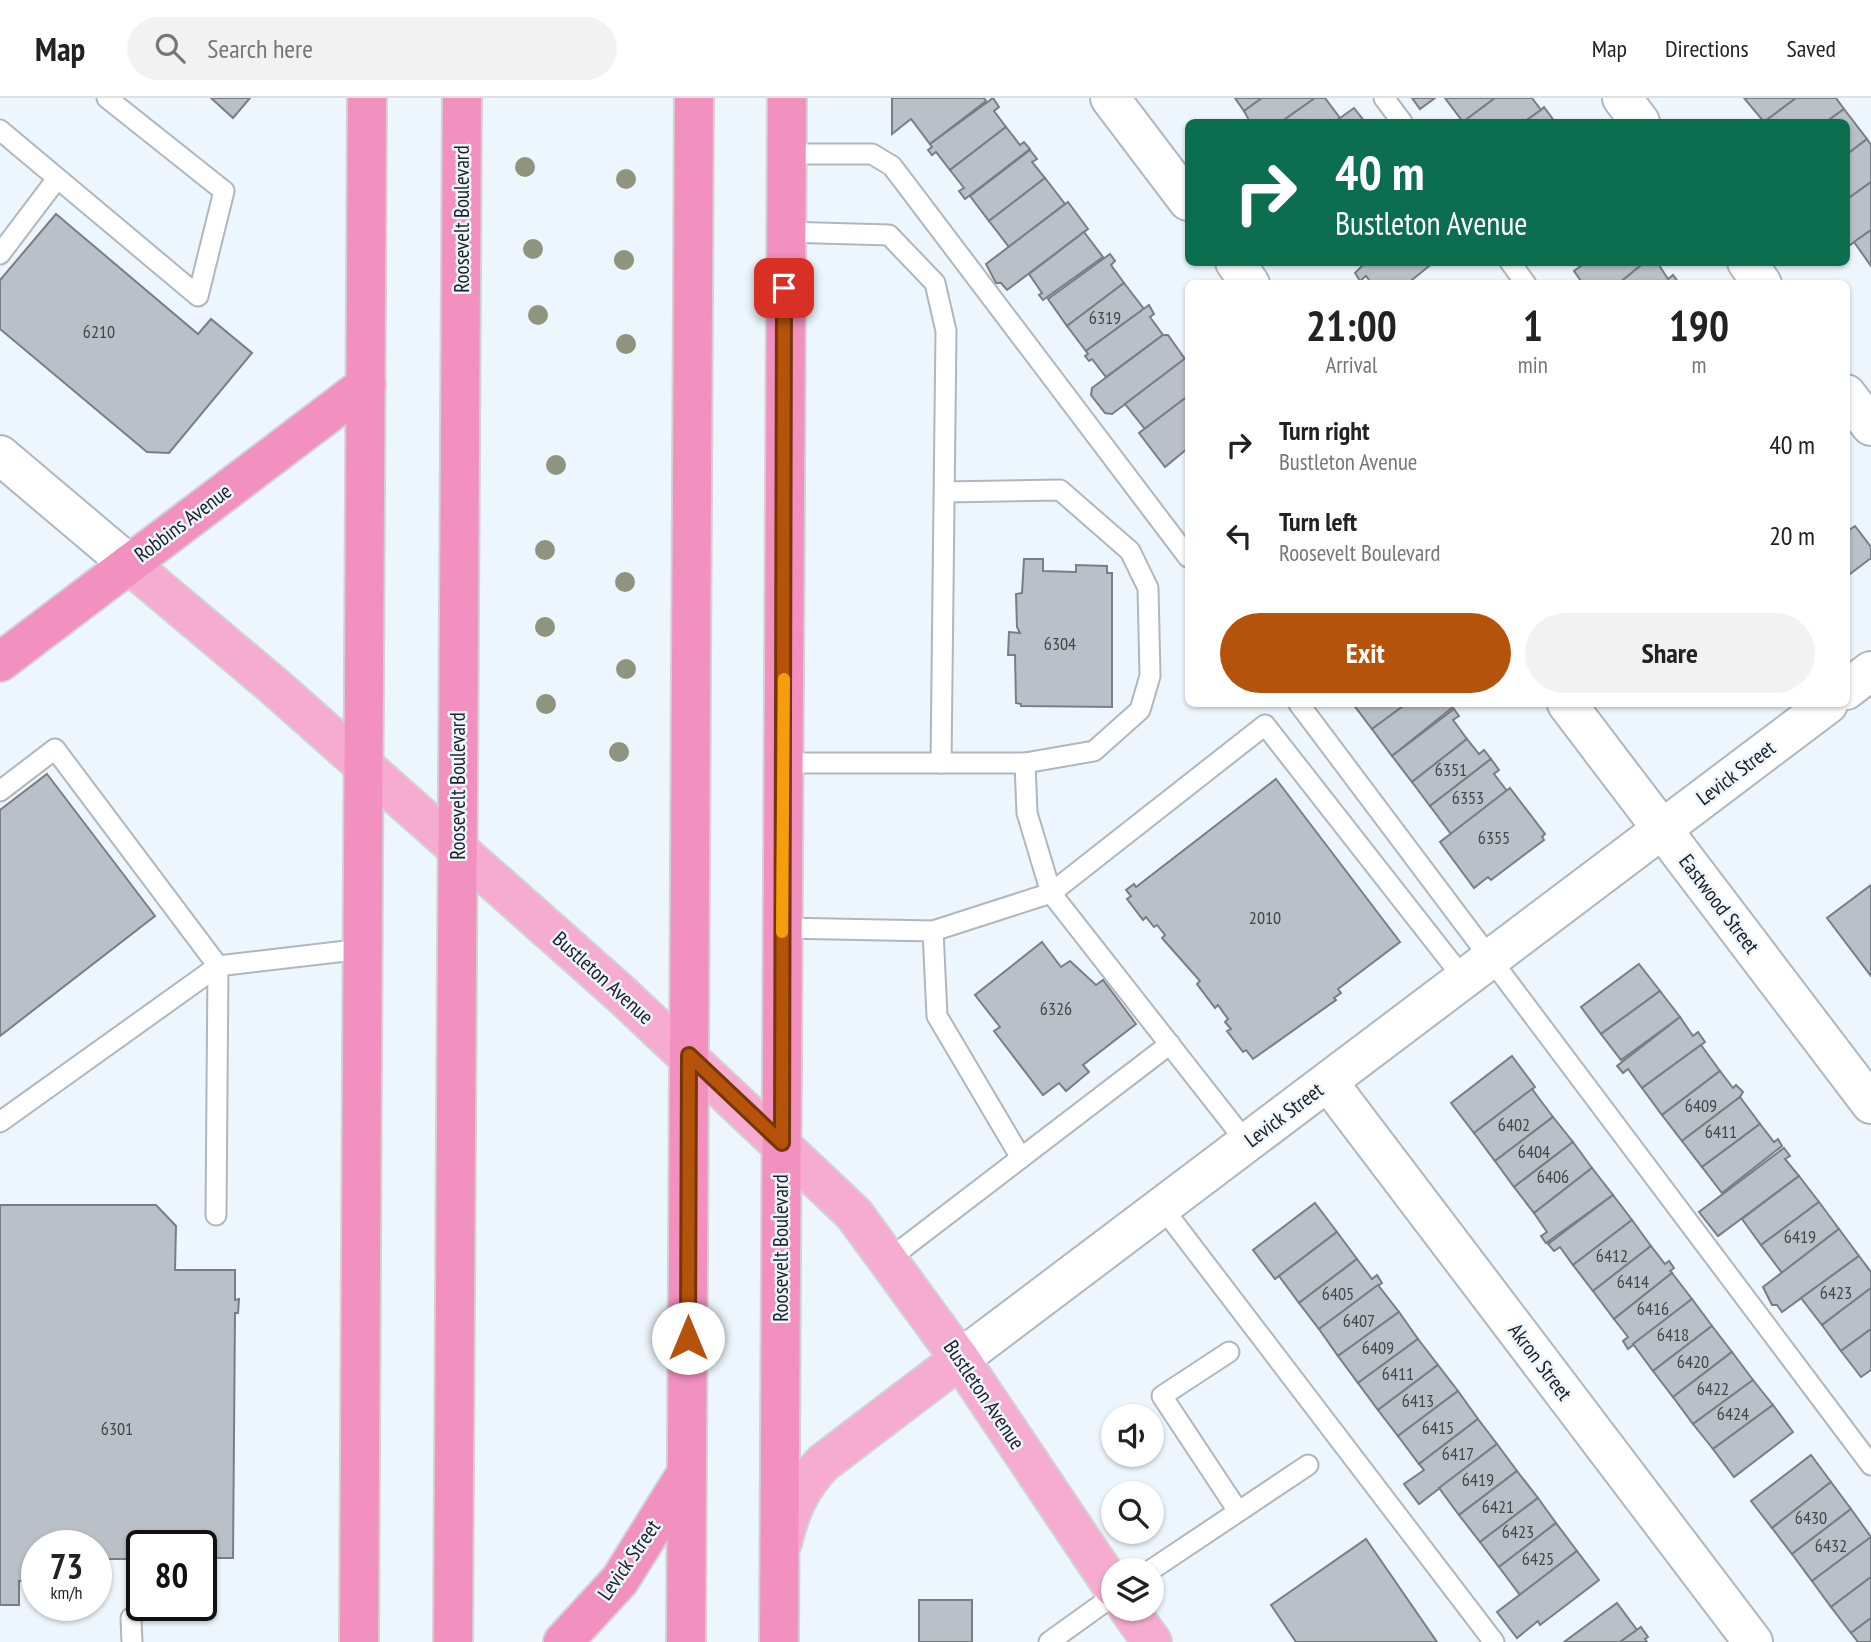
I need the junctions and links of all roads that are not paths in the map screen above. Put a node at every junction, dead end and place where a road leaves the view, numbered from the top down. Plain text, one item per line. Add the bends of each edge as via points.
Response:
1 (107, 98) edge
2 (367, 98) edge
3 (463, 98) edge
4 (694, 98) edge
5 (787, 98) edge
6 (1110, 98) edge
7 (1384, 98) edge
8 (1622, 98) edge
9 (1400, 119) edge
10 (1638, 119) edge
11 (0, 130) edge
12 (787, 154) junction
13 (56, 180) junction
14 (1185, 197) edge
15 (784, 232) junction
16 (0, 254) edge
17 (366, 385) junction
18 (1850, 399) edge
19 (1871, 426) edge
20 (0, 455) edge
21 (945, 492) junction
22 (1185, 553) edge
23 (129, 564) junction
24 (0, 662) edge
25 (1871, 671) edge
26 (1850, 687) edge
27 (1300, 707) edge
28 (1569, 707) edge
29 (1824, 707) edge
30 (784, 763) junction
31 (942, 763) junction
32 (1025, 763) junction
33 (364, 765) junction
34 (0, 791) edge
35 (1663, 829) junction
36 (458, 849) junction
37 (1051, 893) junction
38 (782, 928) junction
39 (933, 930) junction
40 (363, 949) junction
41 (218, 966) junction
42 (1477, 969) junction
43 (1170, 1044) junction
44 (689, 1055) junction
45 (1328, 1082) junction
46 (1871, 1104) edge
47 (0, 1122) edge
48 (782, 1143) junction
49 (1247, 1143) junction
50 (1021, 1158) junction
51 (1162, 1207) junction
52 (216, 1215) dead end
53 (890, 1258) junction
54 (1229, 1352) dead end
55 (960, 1359) junction
56 (1308, 1465) dead end
57 (1871, 1465) edge
58 (687, 1472) junction
59 (1238, 1511) junction
60 (779, 1556) junction
61 (1164, 1562) edge
62 (1101, 1569) edge
63 (1101, 1605) edge
64 (131, 1621) edge
65 (1137, 1621) edge
66 (132, 1642) edge
67 (359, 1642) edge
68 (453, 1642) edge
69 (563, 1642) edge
70 (686, 1642) edge
71 (779, 1642) edge
72 (1049, 1642) edge
73 (1152, 1642) edge
74 (1494, 1642) edge
75 (1753, 1642) edge

1 - 13 lane via 224,191 198,296
2 - 17 highway
3 - 36 highway, Roosevelt Boulevard
4 - 44 highway
5 - 12 highway, Roosevelt Boulevard
6 - 14 street
7 - 9 lane
8 - 10 street
11 - 13 lane
12 - 15 highway, Roosevelt Boulevard
12 - 22 lane via 873,155 892,166
13 - 16 lane
15 - 21 lane via 889,235 935,283 946,331
15 - 30 highway, Roosevelt Boulevard
17 - 23 highway, Robbins Avenue
17 - 33 highway
18 - 19 street
20 - 23 street, Bustleton Avenue
21 - 31 lane
21 - 32 lane via 1060,490 1130,551 1148,588 1150,676 1140,710 1094,751
23 - 24 highway, Robbins Avenue
23 - 33 main road, Bustleton Avenue
25 - 26 street
27 - 42 lane
28 - 35 street, Eastwood Street
29 - 35 street, Levick Street
30 - 31 lane
30 - 38 highway, Roosevelt Boulevard
31 - 32 lane
32 - 37 lane via 1027,813
33 - 36 main road, Bustleton Avenue
33 - 40 highway
34 - 41 lane via 55,749
35 - 42 street, Levick Street
35 - 46 street, Eastwood Street
36 - 44 main road, Bustleton Avenue
36 - 68 highway, Roosevelt Boulevard
37 - 39 lane
37 - 42 lane via 1265,724
37 - 43 lane
38 - 39 lane
38 - 48 highway, Roosevelt Boulevard
39 - 50 lane via 937,1016
40 - 41 lane
40 - 67 highway
41 - 47 lane
41 - 52 lane
42 - 45 street, Levick Street
42 - 57 lane
43 - 49 lane
43 - 50 lane
44 - 48 main road, Bustleton Avenue
44 - 58 highway
45 - 49 street, Levick Street
45 - 75 street, Akron Street
48 - 53 main road, Bustleton Avenue via 855,1214
48 - 60 highway, Roosevelt Boulevard
49 - 51 street, Levick Street
50 - 53 lane
51 - 55 street, Levick Street
51 - 74 lane
53 - 55 main road, Bustleton Avenue
54 - 59 lane via 1163,1396
55 - 60 main road, Levick Street via 808,1478 788,1516
55 - 62 main road, Bustleton Avenue
56 - 59 lane
58 - 69 highway, Levick Street via 620,1580
58 - 70 highway
59 - 61 lane
60 - 71 highway, Roosevelt Boulevard
63 - 72 lane
64 - 66 lane
65 - 73 main road

